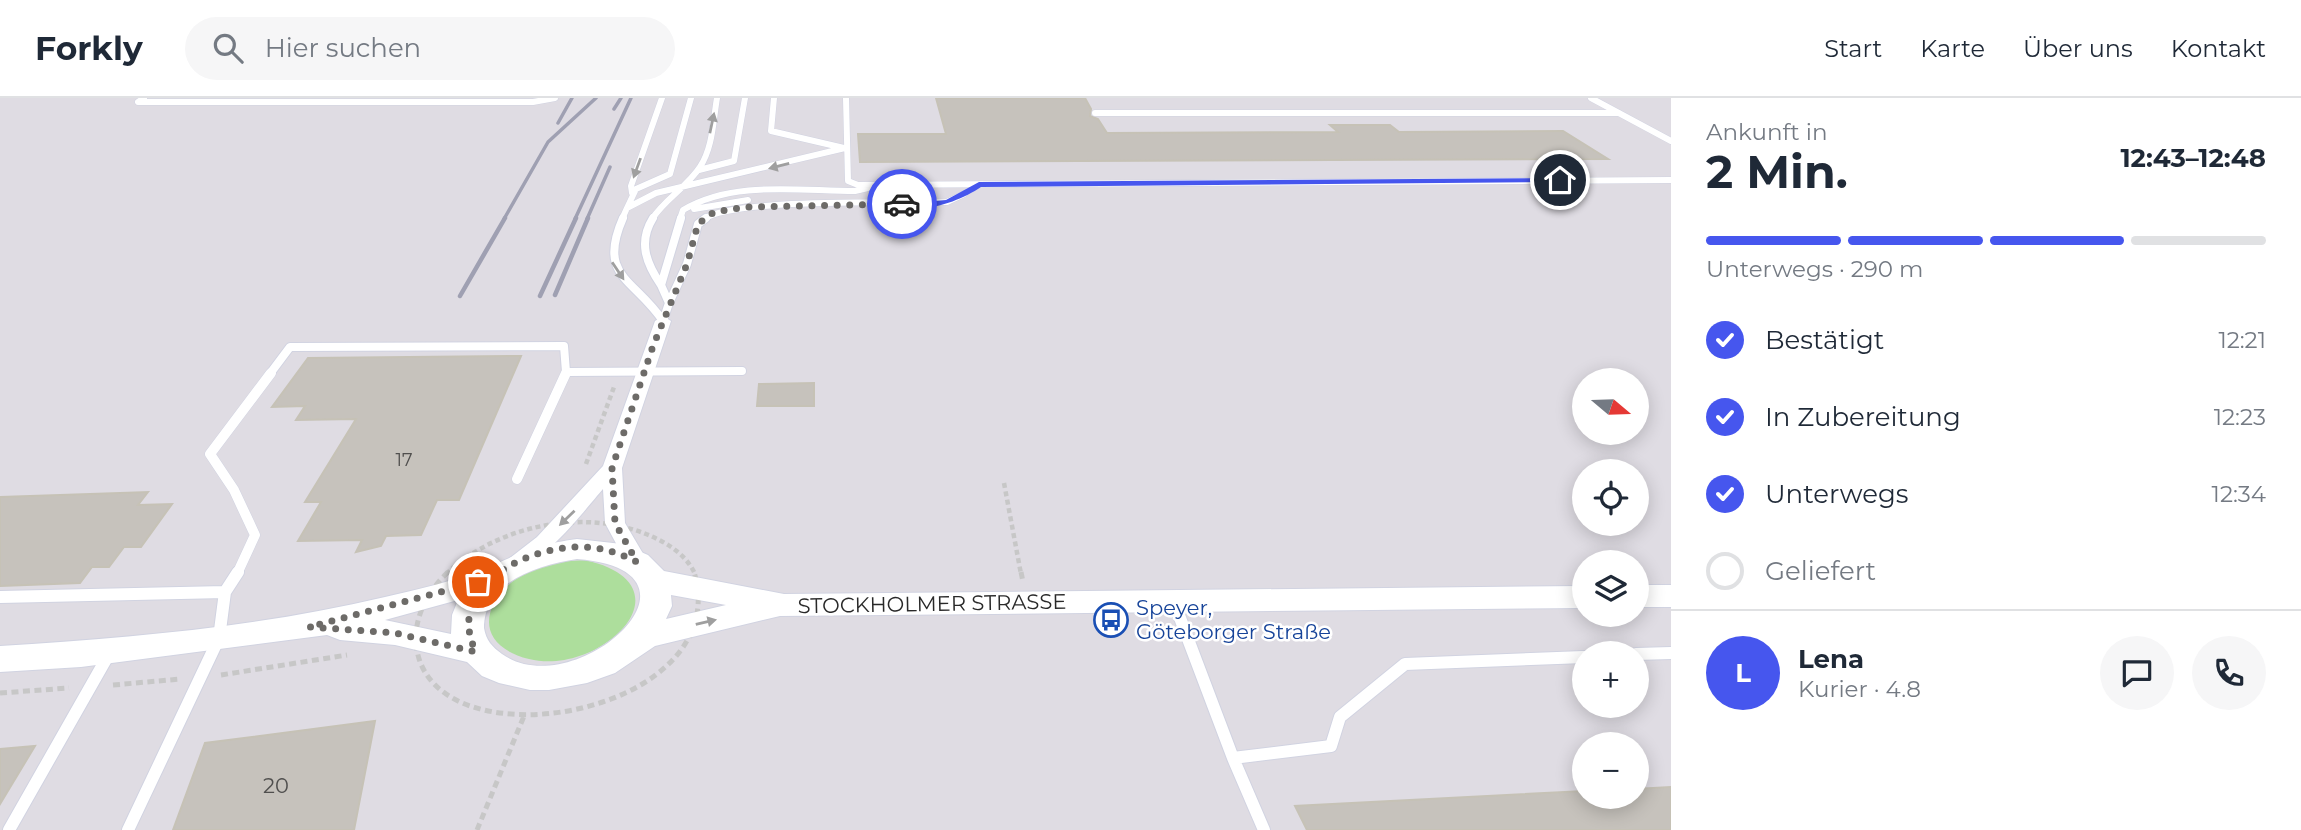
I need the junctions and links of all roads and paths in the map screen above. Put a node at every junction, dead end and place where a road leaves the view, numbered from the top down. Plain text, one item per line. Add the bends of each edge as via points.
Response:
1 (144, 98) edge
2 (555, 98) edge
3 (662, 98) edge
4 (691, 98) edge
5 (718, 98) edge
6 (745, 98) edge
7 (774, 98) edge
8 (846, 98) edge
9 (1591, 98) edge
10 (1095, 113) dead end
11 (1619, 113) junction
12 (1671, 141) edge
13 (845, 148) junction
14 (699, 170) junction
15 (1671, 180) edge
16 (848, 181) junction
17 (979, 184) junction
18 (875, 185) junction
19 (681, 187) junction
20 (632, 193) junction
21 (964, 194) junction
22 (627, 208) junction
23 (680, 220) junction
24 (661, 285) junction
25 (669, 303) junction
26 (663, 321) junction
27 (742, 371) dead end
28 (566, 372) junction
29 (619, 372) junction
30 (646, 372) junction
31 (612, 468) junction
32 (581, 474) dead end
33 (517, 479) dead end
34 (1004, 483) dead end
35 (538, 521) dead end
36 (562, 522) junction
37 (615, 523) junction
38 (531, 528) junction
39 (505, 569) junction
40 (1021, 570) dead end
41 (644, 571) junction
42 (699, 590) junction
43 (225, 592) junction
44 (1649, 596) edge
45 (1671, 596) edge
46 (0, 597) edge
47 (1572, 597) edge
48 (428, 598) junction
49 (1174, 602) junction
50 (784, 605) junction
51 (695, 625) junction
52 (309, 627) junction
53 (415, 637) junction
54 (219, 638) junction
55 (639, 638) junction
56 (111, 650) junction
57 (476, 652) junction
58 (1671, 653) edge
59 (1649, 654) edge
60 (1572, 657) edge
61 (0, 659) edge
62 (524, 716) junction
63 (1233, 758) junction
64 (9, 830) edge
65 (128, 830) edge
66 (477, 830) edge
67 (1264, 830) edge

1 - 2 lane via 138,102 533,102
3 -> 20 lane
4 - 20 lane via 670,174
14 -> 5 lane
6 - 14 lane via 734,161
7 - 13 lane via 771,131
8 - 13 lane
9 - 11 lane
10 - 11 lane
11 - 12 lane
13 - 16 lane
13 -> 19 lane
14 - 19 lane
15 - 17 lane
16 - 18 lane
16 - 19 lane via 823,188
17 - 18 lane
17 - 21 lane
18 - 23 lane via 855,191 718,195 689,205
19 - 22 lane
19 - 24 lane via 652,217 642,247
20 - 22 lane
21 - 23 lane via 734,201 695,209
21 - 25 lane via 947,202 781,205 714,212 698,224
22 -> 26 lane via 611,245 611,261 627,284 653,302
23 - 24 lane
24 - 25 lane
25 - 26 lane
26 - 30 street
27 - 30 lane
28 - 29 lane
28 - 33 lane
28 - 43 lane via 564,346 290,347 210,454 234,490 254,536
29 - 30 lane
29 - 32 path
30 - 31 street
31 -> 36 street
31 - 37 street
34 - 40 path
35 - 38 path
36 - 37 path
36 - 38 path
36 - 39 street via 544,542
37 - 41 street
37 - 42 path via 648,532 675,548 693,570
38 - 48 path via 481,548 442,579
39 - 41 street, STOCKHOLMER STRASSE via 559,548 581,547 621,554
39 - 48 street, STOCKHOLMER STRASSE
39 - 57 street via 477,594 468,614 467,634
41 - 42 street, STOCKHOLMER STRASSE
41 - 55 street, STOCKHOLMER STRASSE via 656,590 657,607
42 - 50 street, STOCKHOLMER STRASSE
42 - 51 path
43 - 46 lane
43 - 54 lane
44 - 45 street
47 - 49 street, STOCKHOLMER STRASSE
48 - 52 street, STOCKHOLMER STRASSE
48 - 53 path
49 - 50 street, STOCKHOLMER STRASSE
49 - 63 lane
51 -> 50 street, STOCKHOLMER STRASSE
51 - 55 street, STOCKHOLMER STRASSE
51 - 62 path via 660,671 632,690 598,705
52 - 53 street, STOCKHOLMER STRASSE
52 - 54 street, STOCKHOLMER STRASSE
53 - 57 street, STOCKHOLMER STRASSE
53 - 62 path via 421,663 435,684 450,695 488,712
54 - 56 street, STOCKHOLMER STRASSE
54 - 65 lane
55 - 57 street, STOCKHOLMER STRASSE via 603,664 555,677 508,672
56 - 61 street, STOCKHOLMER STRASSE
56 - 64 lane
58 - 59 lane
60 - 63 lane via 1405,664 1340,718 1331,746
62 - 66 path
63 - 67 lane

